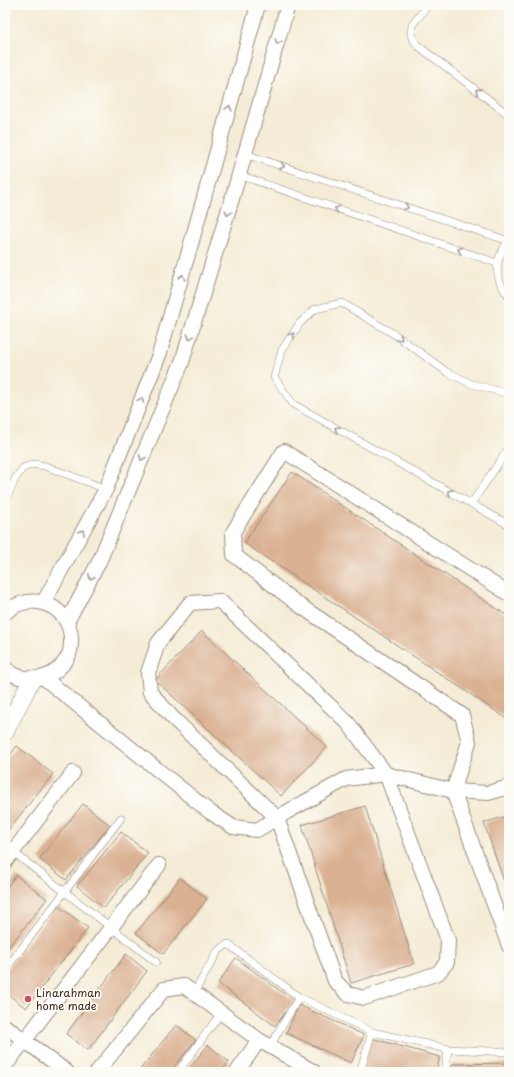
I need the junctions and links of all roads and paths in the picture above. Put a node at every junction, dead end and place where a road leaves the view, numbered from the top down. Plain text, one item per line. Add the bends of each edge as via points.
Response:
1 (258, 5) edge
2 (288, 5) edge
3 (428, 5) edge
4 (509, 115) edge
5 (245, 154) junction
6 (239, 175) junction
7 (509, 241) edge
8 (497, 263) junction
9 (509, 296) edge
10 (509, 394) edge
11 (509, 448) edge
12 (106, 490) junction
13 (5, 502) edge
14 (471, 504) junction
15 (509, 525) edge
16 (509, 594) edge
17 (44, 603) junction
18 (5, 613) edge
19 (67, 622) junction
20 (5, 668) edge
21 (38, 678) junction
22 (5, 732) edge
23 (73, 773) dead end
24 (386, 774) junction
25 (509, 787) edge
26 (453, 791) junction
27 (121, 818) dead end
28 (277, 818) junction
29 (9, 857) edge
30 (159, 865) dead end
31 (64, 892) junction
32 (111, 927) junction
33 (509, 946) edge
34 (156, 962) dead end
35 (5, 970) edge
36 (194, 994) junction
37 (299, 997) junction
38 (221, 1013) junction
39 (5, 1026) edge
40 (372, 1032) junction
41 (24, 1040) junction
42 (264, 1043) junction
43 (448, 1049) junction
44 (509, 1052) edge
45 (5, 1066) edge
46 (67, 1072) edge
47 (97, 1072) edge
48 (178, 1072) edge
49 (237, 1072) edge
50 (314, 1072) edge
51 (360, 1072) edge
52 (445, 1072) edge

12 -> 1 street via 159,355
2 -> 5 street
4 -> 3 lane via 417,45 411,36 412,25
5 - 6 street
5 -> 7 lane
8 -> 6 lane
6 -> 19 street via 182,362 99,562
7 - 8 lane via 501,251
8 - 9 lane via 502,289
14 -> 10 lane via 293,404 274,377 282,350 300,323 315,309 342,303 397,336 447,372 472,384
11 - 14 lane
12 - 13 lane via 34,464 23,468
17 -> 12 street
14 - 15 lane
16 - 26 street via 284,451 233,532 234,555 299,605 462,715 469,742
17 - 18 street via 24,602
17 - 19 street via 57,610
19 - 21 street via 72,635 71,649 66,661 56,671
20 - 21 street via 22,678
21 - 22 street
21 - 28 street via 210,812 233,827 257,830
23 - 29 street
24 - 26 street
24 - 28 street via 346,779
24 - 28 street via 448,940 447,962 438,973 364,998 348,994 335,981
24 - 28 street via 348,723 220,601 190,603 158,643 148,673 150,692 172,717
25 - 26 street via 488,793
26 - 33 street
27 - 31 lane
29 - 31 lane
30 - 32 street
31 - 32 lane
31 - 35 lane
32 - 34 lane
32 - 41 street
36 - 37 lane via 218,951 228,944
36 - 38 street
36 - 47 street via 184,986 164,989
37 - 40 lane
37 - 42 lane
38 - 42 street
38 - 48 lane
39 - 41 street
40 - 43 lane
40 - 51 lane
41 - 45 street
41 - 46 street
42 - 49 street
42 - 50 street
43 - 44 lane
43 - 52 lane

